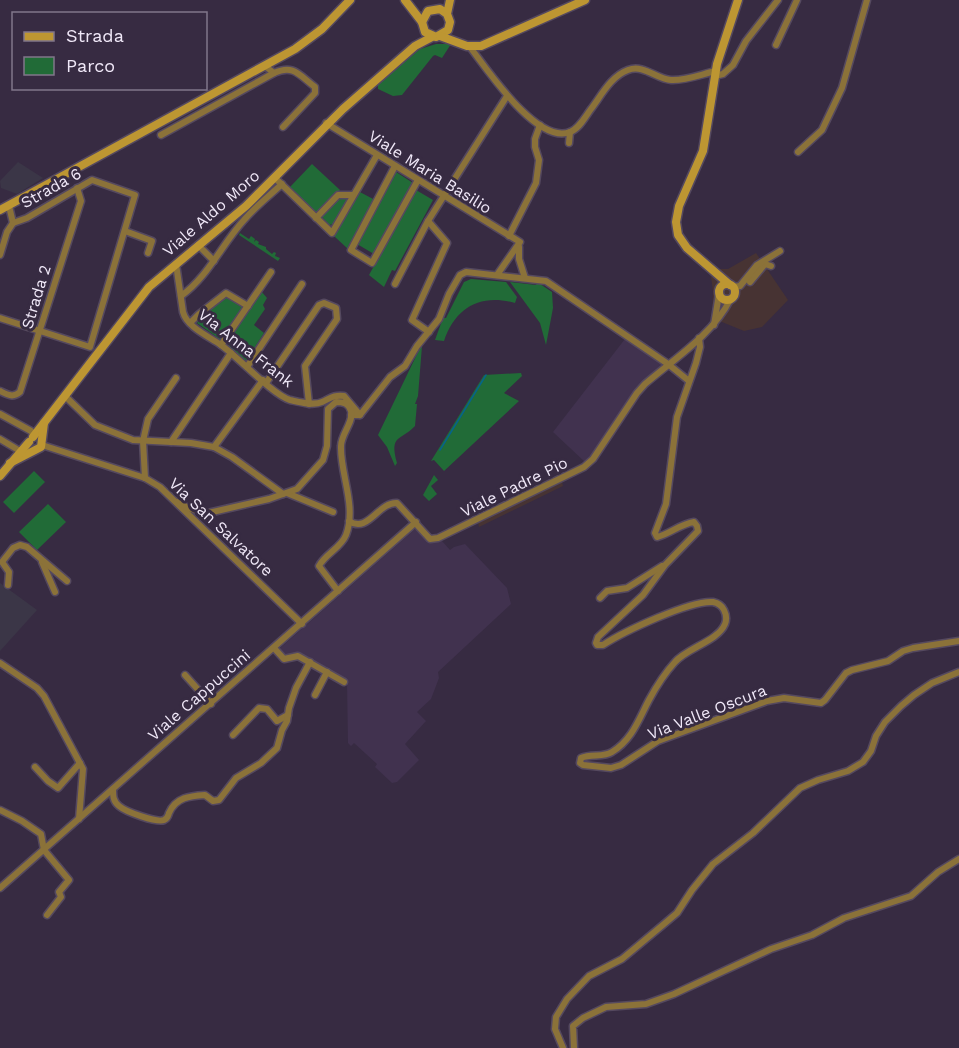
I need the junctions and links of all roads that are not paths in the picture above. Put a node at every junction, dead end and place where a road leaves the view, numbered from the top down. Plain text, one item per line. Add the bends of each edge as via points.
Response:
1 (350, 0) edge
2 (448, 0) edge
3 (585, 0) edge
4 (738, 0) edge
5 (778, 0) edge
6 (797, 0) edge
7 (867, 0) edge
8 (408, 2) edge
9 (431, 10) junction
10 (447, 14) junction
11 (422, 25) junction
12 (450, 26) junction
13 (436, 36) junction
14 (459, 42) junction
15 (776, 45) dead end
16 (415, 46) junction
17 (470, 47) junction
18 (265, 66) junction
19 (274, 73) junction
20 (715, 73) junction
21 (507, 96) junction
22 (326, 123) junction
23 (540, 125) junction
24 (283, 127) dead end
25 (570, 132) junction
26 (161, 135) dead end
27 (569, 143) dead end
28 (798, 152) dead end
29 (376, 155) junction
30 (395, 166) junction
31 (274, 177) junction
32 (418, 180) junction
33 (282, 184) junction
34 (77, 188) junction
35 (353, 195) junction
36 (444, 197) junction
37 (9, 206) junction
38 (0, 210) edge
39 (316, 218) junction
40 (428, 221) junction
41 (13, 223) junction
42 (125, 231) junction
43 (509, 236) junction
44 (520, 244) junction
45 (198, 245) junction
46 (780, 251) dead end
47 (148, 253) dead end
48 (0, 255) edge
49 (214, 261) junction
50 (176, 264) junction
51 (771, 266) dead end
52 (712, 270) junction
53 (271, 272) dead end
54 (497, 275) junction
55 (525, 278) junction
56 (750, 282) dead end
57 (302, 284) dead end
58 (395, 284) dead end
59 (731, 286) junction
60 (719, 292) junction
61 (181, 296) junction
62 (730, 300) junction
63 (248, 306) junction
64 (0, 318) edge
65 (190, 323) junction
66 (714, 326) junction
67 (40, 330) junction
68 (429, 332) junction
69 (699, 338) junction
70 (221, 345) junction
71 (90, 347) junction
72 (99, 352) junction
73 (231, 353) junction
74 (668, 364) junction
75 (247, 367) junction
76 (176, 378) dead end
77 (264, 381) junction
78 (689, 381) junction
79 (0, 391) edge
80 (65, 396) junction
81 (309, 404) junction
82 (0, 414) edge
83 (351, 415) junction
84 (360, 415) junction
85 (0, 439) edge
86 (36, 441) junction
87 (143, 441) junction
88 (171, 441) junction
89 (214, 447) junction
90 (20, 451) junction
91 (10, 463) junction
92 (0, 476) edge
93 (145, 478) junction
94 (285, 494) junction
95 (177, 502) junction
96 (333, 512) dead end
97 (349, 520) junction
98 (416, 522) junction
99 (41, 559) junction
100 (665, 565) junction
101 (67, 581) dead end
102 (8, 585) dead end
103 (338, 591) junction
104 (55, 592) dead end
105 (600, 598) dead end
106 (302, 624) junction
107 (959, 641) edge
108 (274, 648) junction
109 (310, 662) junction
110 (0, 663) edge
111 (327, 672) junction
112 (959, 672) edge
113 (184, 675) dead end
114 (344, 682) dead end
115 (315, 695) dead end
116 (210, 704) junction
117 (288, 715) junction
118 (233, 735) dead end
119 (80, 763) junction
120 (35, 767) dead end
121 (113, 789) junction
122 (0, 810) edge
123 (79, 819) junction
124 (44, 850) junction
125 (959, 859) edge
126 (0, 888) edge
127 (47, 915) dead end
128 (563, 1048) edge
129 (574, 1048) edge

1 - 18 main road via 313,37
2 - 9 main road
2 - 10 main road
3 - 17 main road
4 - 20 main road
5 - 20 street via 732,65 723,74
6 - 15 street
7 - 28 street via 842,88 822,130
8 - 9 main road
8 - 11 main road
9 - 10 main road
9 - 11 main road
10 - 12 main road
11 - 13 main road
11 - 16 main road, Viale Aldo Moro
12 - 13 main road via 444,34
12 - 14 main road
13 - 14 main road
13 - 16 main road, Viale Aldo Moro
14 - 17 main road
16 - 22 main road, Viale Aldo Moro
17 - 21 street
18 - 19 street
18 - 37 main road
19 - 24 street via 290,68 315,87 315,93
19 - 26 street
20 - 25 street via 671,80 630,68 611,82
20 - 52 main road via 703,151 676,222 681,241
21 - 23 street
21 - 36 street
22 - 29 street, Viale Maria Basilio
22 - 31 main road, Viale Aldo Moro
23 - 25 street via 559,133
23 - 43 street via 535,139 539,160 536,183
25 - 27 street
29 - 30 street, Viale Maria Basilio
29 - 35 street
30 - 32 street, Viale Maria Basilio
30 - 32 street via 351,250 372,263
31 - 33 street
31 - 45 main road, Viale Aldo Moro
32 - 36 street, Viale Maria Basilio
33 - 39 street
33 - 49 street via 243,220
34 - 41 street, Strada 6 via 27,219
34 - 42 street, Strada 6 via 96,180 135,195
34 - 67 street, Strada 2 via 81,201
35 - 39 street via 338,195
35 - 39 street via 332,232
36 - 40 street
36 - 43 street, Viale Maria Basilio
37 - 38 main road
37 - 41 street
40 - 58 street
40 - 68 street via 447,243 412,320
41 - 48 street
42 - 47 street via 152,241
42 - 71 street
43 - 44 street, Viale Maria Basilio
44 - 54 street
44 - 55 street via 519,259
45 - 49 street
45 - 50 main road, Viale Aldo Moro
46 - 59 street via 757,265 740,286
49 - 61 street
50 - 61 street, Via Anna Frank
50 - 72 main road, Viale Aldo Moro via 149,287
51 - 56 street via 765,264
52 - 59 main road
52 - 60 main road
53 - 63 street
54 - 55 street
54 - 68 street via 460,275
55 - 74 street via 546,281
57 - 75 street
59 - 60 main road via 724,285
59 - 62 main road via 735,294
60 - 62 main road via 723,299
60 - 66 street
61 - 65 street, Via Anna Frank via 185,318
62 - 66 street, Viale Padre Pio
63 - 65 street via 226,293
63 - 70 street
64 - 67 street
65 - 70 street, Via Anna Frank
66 - 69 street, Viale Padre Pio
67 - 71 street
67 - 79 street, Strada 2 via 20,392 10,396
68 - 84 street via 405,366 390,377
69 - 74 street, Viale Padre Pio
69 - 78 street, Via Valle Oscura via 700,347
70 - 73 street, Via Anna Frank
71 - 72 main road
72 - 80 main road, Viale Aldo Moro
73 - 75 street, Via Anna Frank
73 - 88 street
74 - 78 street
74 - 98 street, Viale Padre Pio via 637,393 584,467 442,537 430,538
75 - 77 street, Via Anna Frank
76 - 87 street via 148,419
77 - 81 street, Via Anna Frank via 285,398
77 - 81 street via 319,305 330,304 336,308 337,319 305,366
77 - 89 street
78 - 100 street, Via Valle Oscura via 677,417 666,504 655,532 662,537 694,522 698,531
80 - 86 main road, Viale Aldo Moro via 45,420
80 - 87 street via 95,425
81 - 84 street via 321,403 331,395 344,396
82 - 86 street, Via San Salvatore via 31,431
83 - 84 street
83 - 94 street via 344,403 336,402 330,407 323,460 306,482
83 - 97 street via 340,448
85 - 90 street
86 - 90 main road, Viale Aldo Moro
86 - 91 main road, Viale Aldo Moro
86 - 93 street, Via San Salvatore
87 - 88 street
87 - 93 street
88 - 89 street
89 - 94 street
90 - 91 main road, Viale Aldo Moro
91 - 92 main road, Viale Aldo Moro
93 - 95 street, Via San Salvatore
94 - 95 street via 208,513
94 - 96 street
95 - 106 street, Via San Salvatore
97 - 98 street via 362,524 393,502
97 - 103 street via 343,540 319,566
98 - 103 street, Viale Cappuccini
99 - 101 street
99 - 102 street via 27,547 13,548 2,562 9,572
99 - 104 street
100 - 105 street via 627,588 607,591
100 - 107 street, Via Valle Oscura via 643,595 598,637 597,645 705,603 722,607 725,624 677,660 650,698 635,729 616,749 610,754 585,756 580,760 583,765 621,765 658,741 767,701 791,698 821,703 852,670 888,661 913,648
103 - 106 street, Viale Cappuccini
106 - 108 street, Viale Cappuccini
108 - 109 street via 284,658 298,656
108 - 116 street, Viale Cappuccini
109 - 111 street
109 - 117 street
110 - 119 street via 44,696
111 - 114 street
111 - 115 street
112 - 128 street via 933,683 901,706 881,729 863,762 800,788 713,864 677,913 622,959 589,976 556,1017 555,1029
113 - 116 street
116 - 121 street, Viale Cappuccini
117 - 118 street via 277,721 267,709 259,708
117 - 121 street via 277,748 233,781 219,800 205,795 188,796 177,801 163,821 119,806
119 - 120 street via 58,788
119 - 123 street via 84,776
121 - 123 street, Viale Cappuccini
122 - 124 street via 41,834
123 - 124 street, Viale Cappuccini
124 - 126 street, Viale Cappuccini
124 - 127 street via 69,880
125 - 129 street via 911,896 844,918 654,1001 597,1011 573,1026

